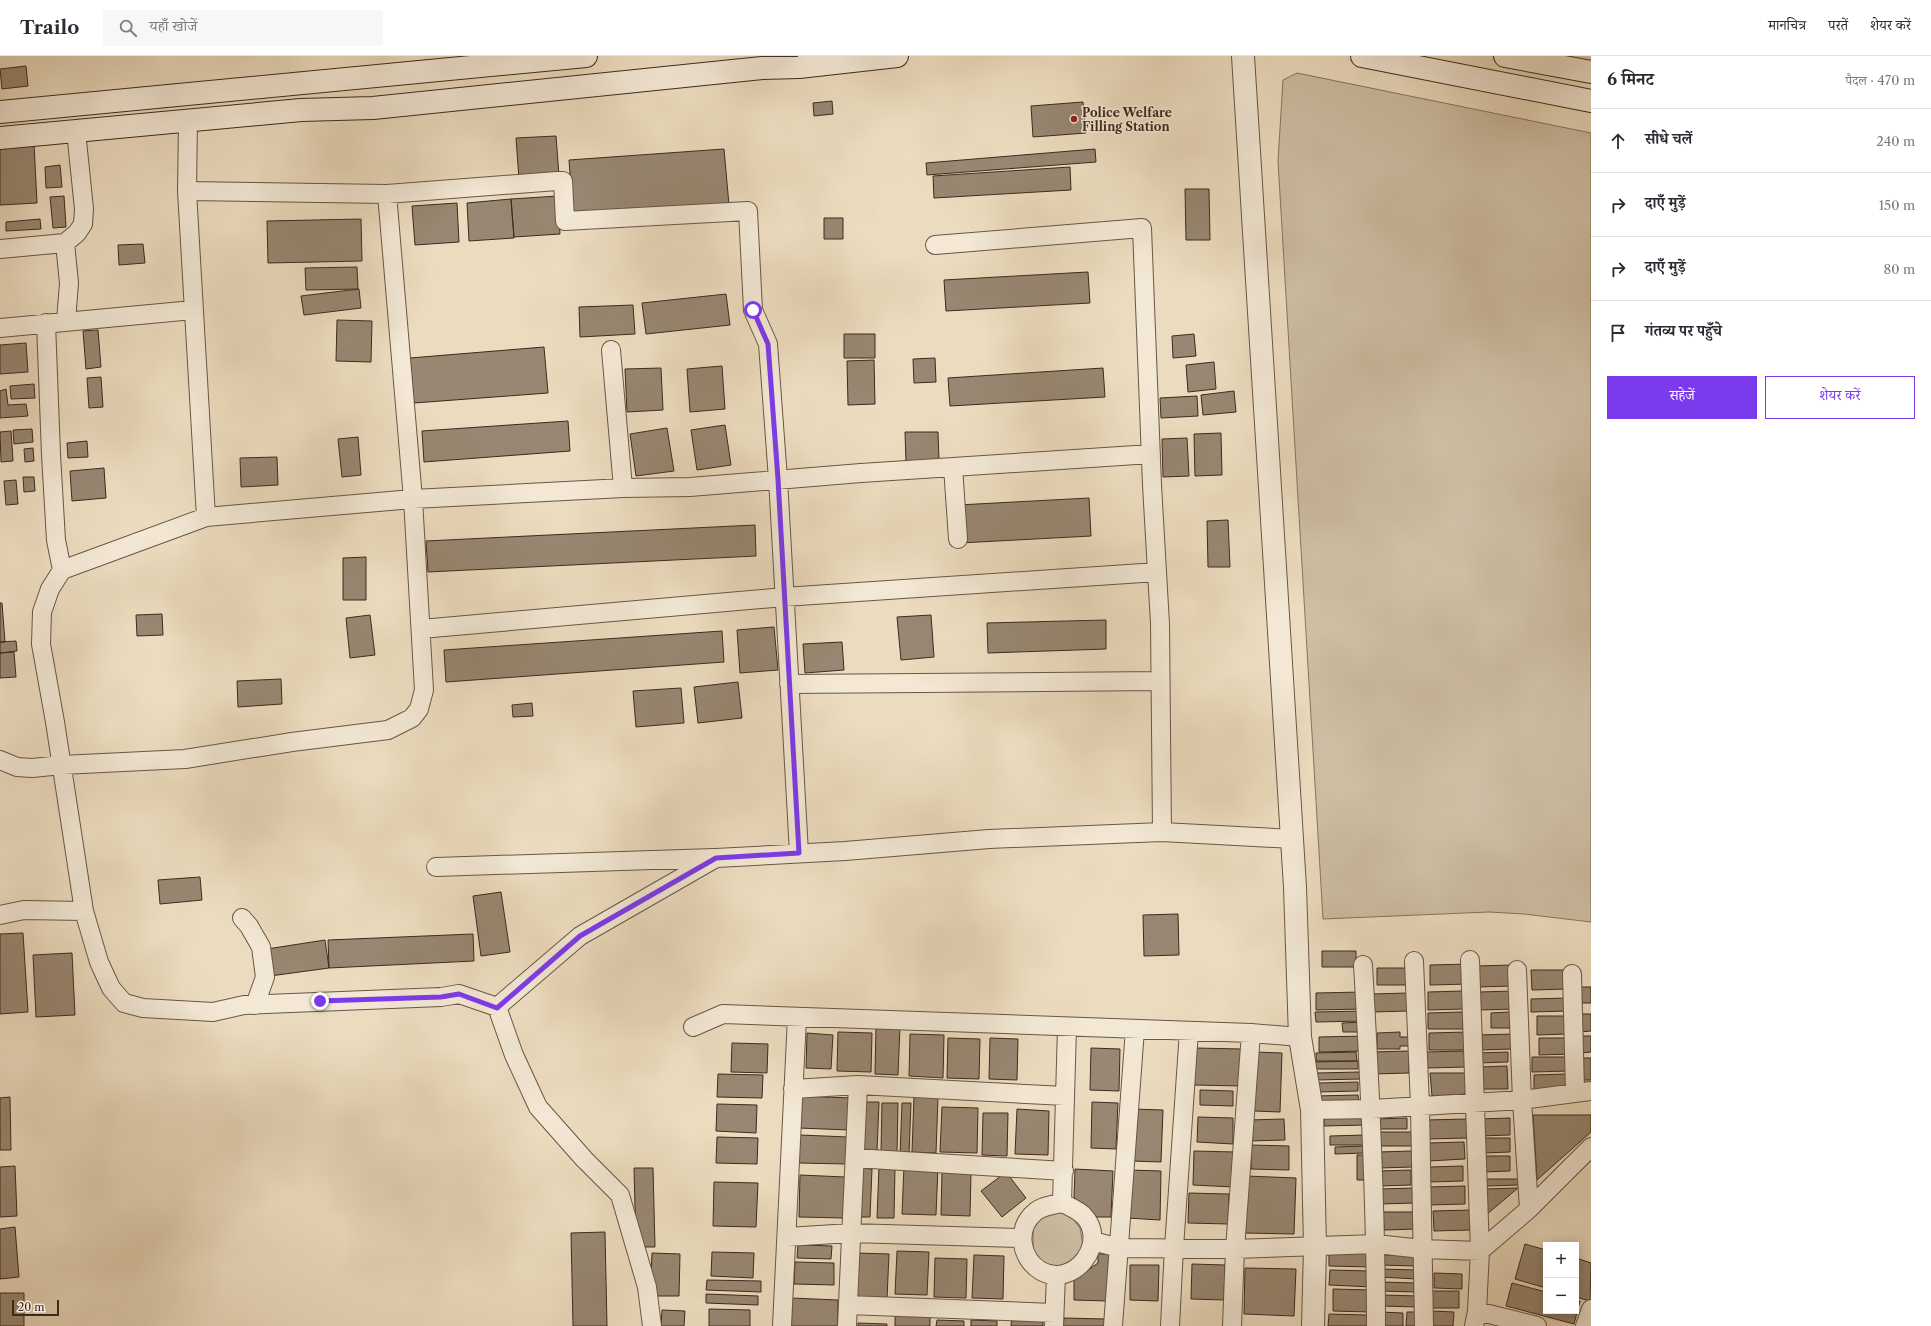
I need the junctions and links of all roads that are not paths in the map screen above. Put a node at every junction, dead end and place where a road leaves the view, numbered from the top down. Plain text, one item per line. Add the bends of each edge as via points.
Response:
1 (586, 56) edge
2 (897, 56) edge
3 (1243, 56) edge
4 (1362, 56) edge
5 (1505, 56) edge
6 (1591, 72) edge
7 (1591, 102) edge
8 (0, 112) edge
9 (188, 121) junction
10 (76, 131) junction
11 (0, 138) edge
12 (187, 191) junction
13 (387, 194) junction
14 (65, 243) junction
15 (934, 245) dead end
16 (0, 249) edge
17 (193, 310) junction
18 (66, 321) junction
19 (46, 323) junction
20 (0, 328) edge
21 (611, 350) dead end
22 (1151, 454) junction
23 (953, 467) junction
24 (778, 479) junction
25 (623, 488) junction
26 (413, 499) junction
27 (206, 517) junction
28 (958, 539) dead end
29 (62, 570) junction
30 (1157, 572) junction
31 (784, 597) junction
32 (421, 629) junction
33 (1160, 681) junction
34 (789, 684) junction
35 (0, 760) edge
36 (62, 765) junction
37 (1162, 832) junction
38 (1292, 839) junction
39 (799, 853) junction
40 (716, 858) junction
41 (436, 866) dead end
42 (84, 911) junction
43 (0, 915) edge
44 (242, 918) dead end
45 (1470, 960) dead end
46 (1414, 961) dead end
47 (1363, 965) dead end
48 (1517, 970) dead end
49 (1572, 974) dead end
50 (255, 1005) junction
51 (497, 1008) junction
52 (797, 1017) junction
53 (1067, 1026) junction
54 (693, 1027) dead end
55 (1135, 1029) junction
56 (1189, 1031) junction
57 (1251, 1033) junction
58 (1300, 1037) junction
59 (858, 1085) junction
60 (792, 1089) junction
61 (1583, 1092) edge
62 (1066, 1096) junction
63 (1522, 1100) junction
64 (1474, 1103) junction
65 (1420, 1106) junction
66 (1372, 1109) junction
67 (1312, 1110) junction
68 (1591, 1147) edge
69 (855, 1158) junction
70 (1064, 1171) junction
71 (1062, 1202) junction
72 (1529, 1210) junction
73 (851, 1233) junction
74 (787, 1237) junction
75 (1022, 1238) junction
76 (1093, 1241) junction
77 (1376, 1244) junction
78 (1314, 1247) junction
79 (1118, 1248) junction
80 (1174, 1248) junction
81 (1235, 1249) junction
82 (1422, 1249) junction
83 (1480, 1251) junction
84 (1056, 1275) junction
85 (848, 1305) junction
86 (1591, 1309) edge
87 (1476, 1318) edge
88 (1054, 1320) edge
89 (652, 1326) edge
90 (782, 1326) edge
91 (847, 1326) edge
92 (1113, 1326) edge
93 (1170, 1326) edge
94 (1232, 1326) edge
95 (1313, 1326) edge
96 (1376, 1326) edge
97 (1424, 1326) edge
98 (1537, 1326) edge
99 (1585, 1326) edge

1 - 8 main road
2 - 9 main road via 373,108 301,110
3 - 38 main road
4 - 7 main road
5 - 6 main road
9 - 10 main road
9 - 12 street
10 - 11 main road
10 - 14 street via 84,209 83,224
12 - 13 street
12 - 17 street
13 - 24 street via 557,181 563,182 564,221 748,211 753,310 768,344
13 - 26 street
14 - 16 street
14 - 18 street via 69,284
15 - 22 street via 1142,228
17 - 18 street
17 - 27 street
18 - 19 street
19 - 20 street
19 - 29 street via 56,540
21 - 25 street
22 - 23 street
22 - 30 street
23 - 24 street
23 - 28 street
24 - 25 street via 690,487
24 - 31 street
25 - 26 street
26 - 27 street
26 - 32 street
27 - 29 street
29 - 36 street via 50,589 42,612 41,644
30 - 31 street
30 - 33 street
31 - 32 street
31 - 34 street
32 - 36 street via 424,690 419,709 412,718 388,730 185,759
33 - 34 street
33 - 37 street
34 - 39 street
35 - 36 street via 17,767
36 - 42 street
37 - 38 street
37 - 39 street via 989,839
38 - 58 main road
39 - 40 street
40 - 41 street
40 - 51 street via 580,936
42 - 43 street via 24,910
42 - 50 street via 99,962 111,988 124,1003 143,1008 212,1012
44 - 50 street via 261,947 265,976
45 - 64 street
46 - 65 street
47 - 66 street
48 - 63 street
49 - 61 street
50 - 51 street via 441,997 459,994
51 - 89 street via 514,1055 538,1107 620,1195 648,1287
52 - 53 street
52 - 54 street via 723,1014
52 - 60 street
53 - 55 street
53 - 62 street
55 - 56 street
55 - 79 street
56 - 57 street
56 - 80 street
57 - 58 street
57 - 81 street
58 - 67 main road
59 - 60 street
59 - 62 street
59 - 69 street
60 - 74 street
61 - 63 street
62 - 70 street
63 - 64 street
63 - 72 street
64 - 65 street
64 - 83 street
65 - 66 street
65 - 82 street
66 - 67 street
66 - 77 street
67 - 78 main road
68 - 72 street
69 - 70 street
69 - 73 street
70 - 71 street
71 - 75 street via 1045,1206 1034,1213 1025,1224
71 - 76 street via 1084,1216 1091,1228
72 - 83 street
73 - 74 street
73 - 75 street
73 - 85 street
74 - 90 street
75 - 84 street via 1024,1252 1031,1263 1042,1271
76 - 79 street
76 - 84 street via 1089,1254 1081,1266 1069,1273
77 - 78 street
77 - 82 street
77 - 96 street
78 - 81 street
78 - 95 main road
79 - 80 street
79 - 92 street
80 - 81 street
80 - 93 street
81 - 94 street
82 - 83 street
82 - 97 street
83 - 87 street
84 - 88 street
85 - 88 street
85 - 91 street
86 - 99 street
87 - 98 street

